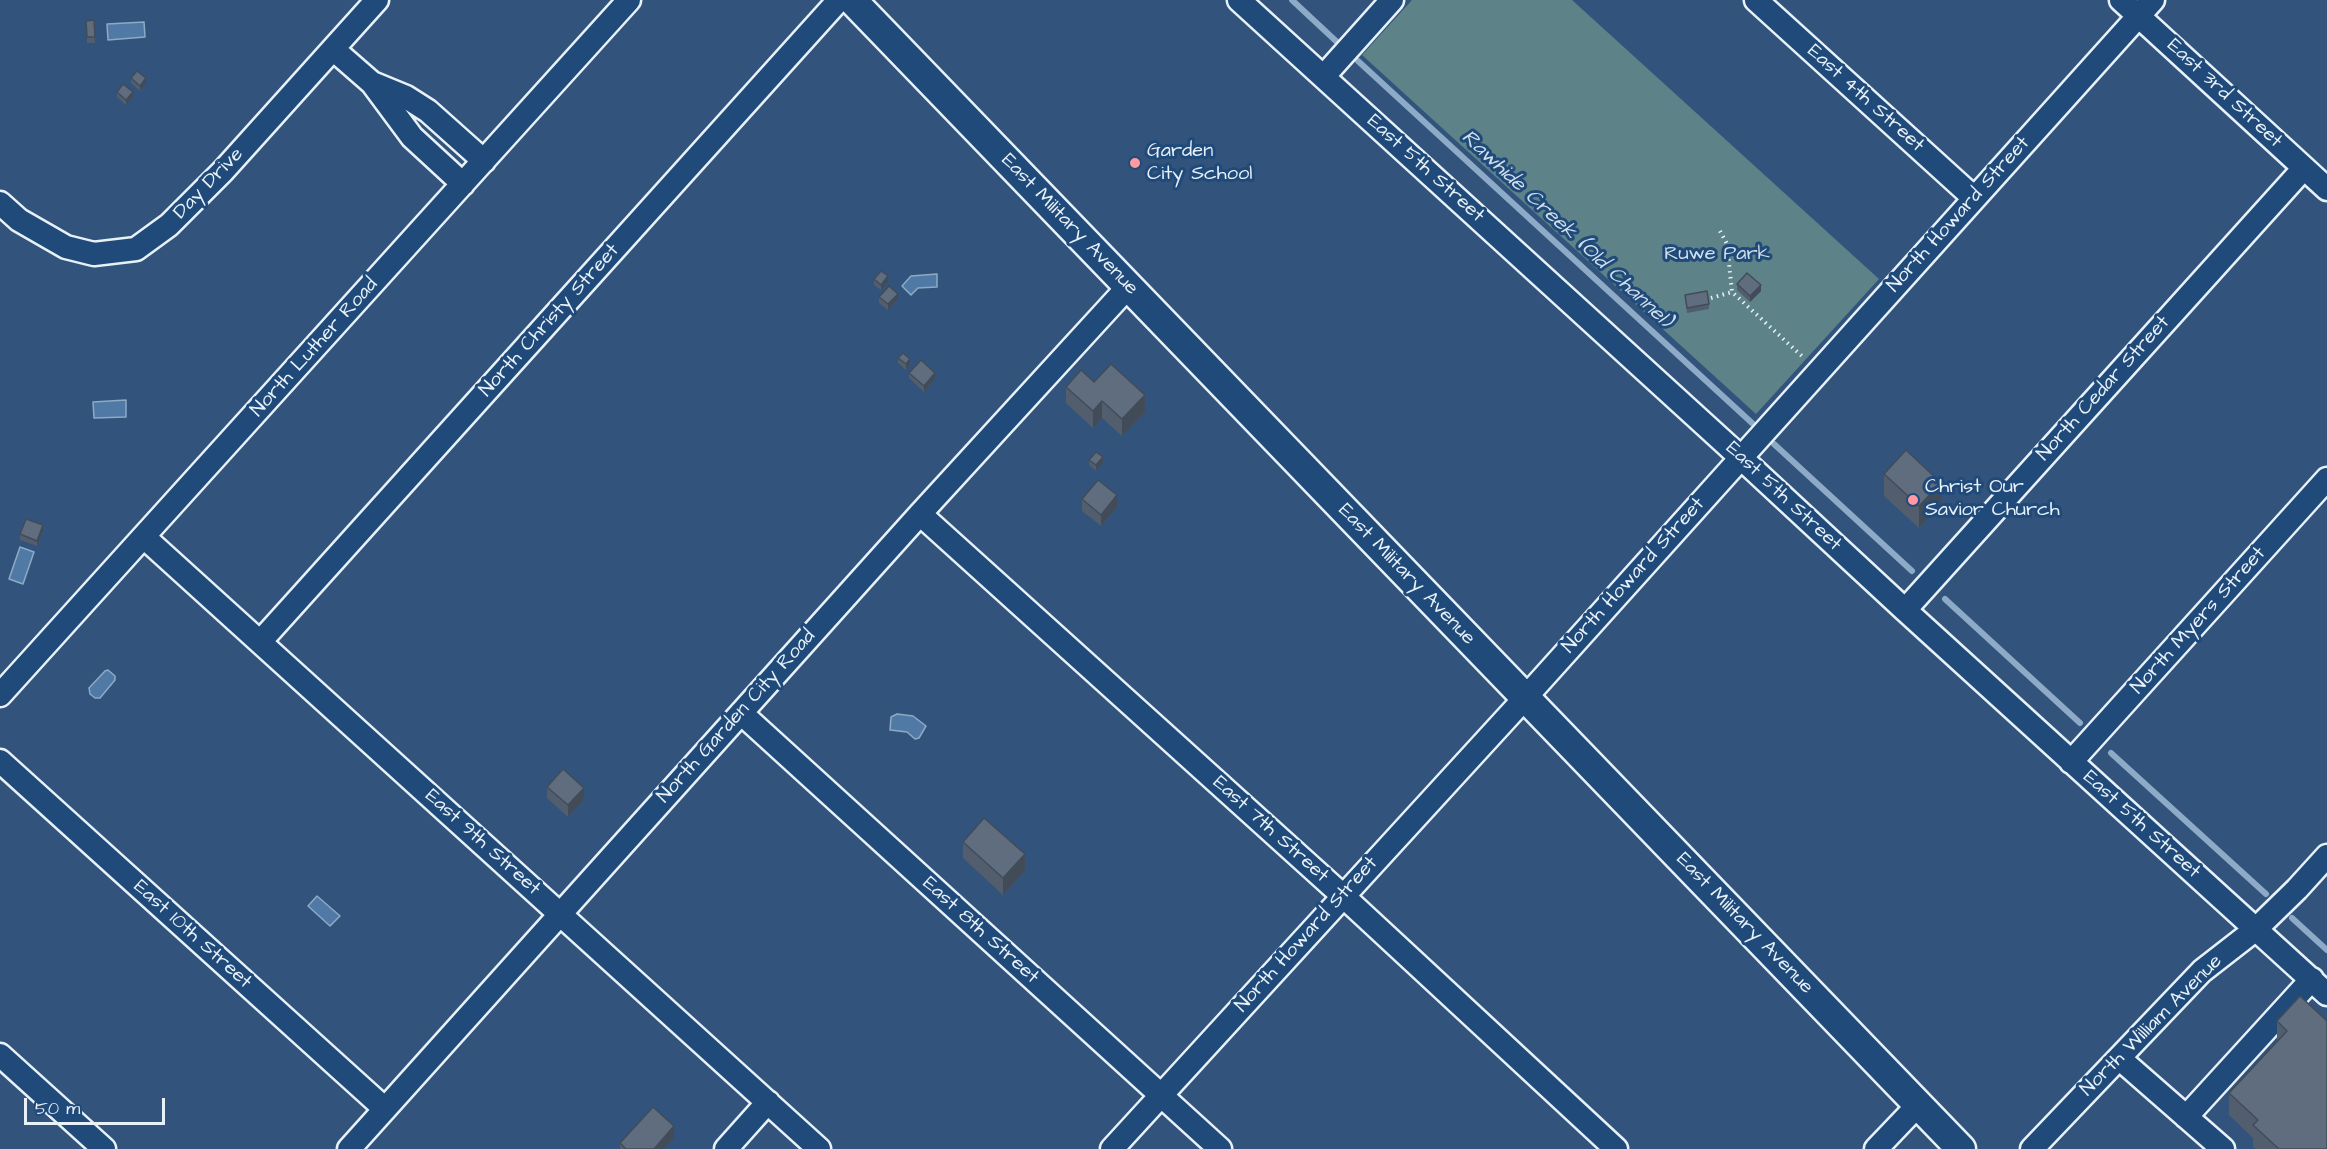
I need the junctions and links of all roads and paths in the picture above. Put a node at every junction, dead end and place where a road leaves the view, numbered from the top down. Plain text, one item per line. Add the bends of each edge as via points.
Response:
1 (377, 0) edge
2 (629, 0) edge
3 (839, 0) edge
4 (852, 0) edge
5 (1239, 0) edge
6 (1392, 0) edge
7 (1756, 0) edge
8 (2121, 0) edge
9 (2146, 8) edge
10 (333, 49) junction
11 (1324, 76) junction
12 (372, 83) junction
13 (484, 161) junction
14 (2304, 168) junction
15 (463, 184) junction
16 (2327, 189) edge
17 (1974, 198) junction
18 (0, 203) edge
19 (1720, 231) dead end
20 (1128, 287) junction
21 (1732, 292) junction
22 (1711, 298) edge
23 (1804, 358) dead end
24 (1741, 457) junction
25 (2327, 479) edge
26 (920, 514) junction
27 (144, 537) junction
28 (1905, 610) junction
29 (260, 642) junction
30 (0, 695) edge
31 (1525, 698) junction
32 (741, 713) junction
33 (0, 761) edge
34 (2071, 762) junction
35 (2327, 856) edge
36 (1342, 895) junction
37 (560, 914) junction
38 (2256, 929) junction
39 (2319, 986) edge
40 (0, 1055) edge
41 (2119, 1058) junction
42 (1161, 1095) junction
43 (768, 1102) junction
44 (1918, 1105) junction
45 (385, 1109) junction
46 (2186, 1117) junction
47 (104, 1149) edge
48 (349, 1149) edge
49 (726, 1149) edge
50 (819, 1149) edge
51 (1112, 1149) edge
52 (1220, 1149) edge
53 (1616, 1149) edge
54 (1876, 1149) edge
55 (1961, 1149) edge
56 (2032, 1149) edge
57 (2223, 1149) edge

1 - 10 street, Day Drive
2 - 13 street, North Luther Road
3 - 29 street, North Christy Street
4 - 20 main road, East Military Avenue
5 - 11 street, East 5th Street
6 - 11 street
7 - 17 street, East 4th Street
8 - 9 street, East 3rd Street
9 - 14 street, East 3rd Street
9 - 17 street, North Howard Street
10 - 12 street
10 - 18 street, Day Drive via 223,171 168,225 136,249 94,254 66,247 19,220
11 - 24 street, East 5th Street
12 - 13 street via 428,111
12 - 15 street via 412,138
13 - 15 street, North Luther Road
14 - 16 street, East 3rd Street
14 - 28 street, North Cedar Street
15 - 27 street, North Luther Road
17 - 24 street, North Howard Street
19 - 21 path via 1727,244
20 - 26 street, North Garden City Road
20 - 31 main road, East Military Avenue
21 - 22 path
21 - 23 path
24 - 28 street, East 5th Street
24 - 31 street, North Howard Street
25 - 34 street, North Myers Street
26 - 32 street, North Garden City Road
26 - 36 street, East 7th Street
27 - 29 street, East 9th Street
27 - 30 street, North Luther Road
28 - 34 street, East 5th Street
29 - 37 street, East 9th Street
31 - 36 street, North Howard Street
31 - 44 main road, East Military Avenue
32 - 37 street, North Garden City Road
32 - 42 street, East 8th Street
33 - 45 street, East 10th Street
34 - 38 street, East 5th Street
35 - 38 street, North William Avenue
36 - 42 street, North Howard Street
36 - 53 street, East 7th Street
37 - 43 street, East 9th Street
37 - 45 street, North Garden City Road
38 - 39 street, East 5th Street
38 - 41 street, North William Avenue via 2202,971
39 - 46 street
40 - 47 street
41 - 46 street
41 - 56 street, North William Avenue
42 - 51 street, North Howard Street
42 - 52 street, East 8th Street
43 - 49 street
43 - 50 street, East 9th Street
44 - 54 street
44 - 55 main road, East Military Avenue
45 - 48 street, North Garden City Road
46 - 57 street

